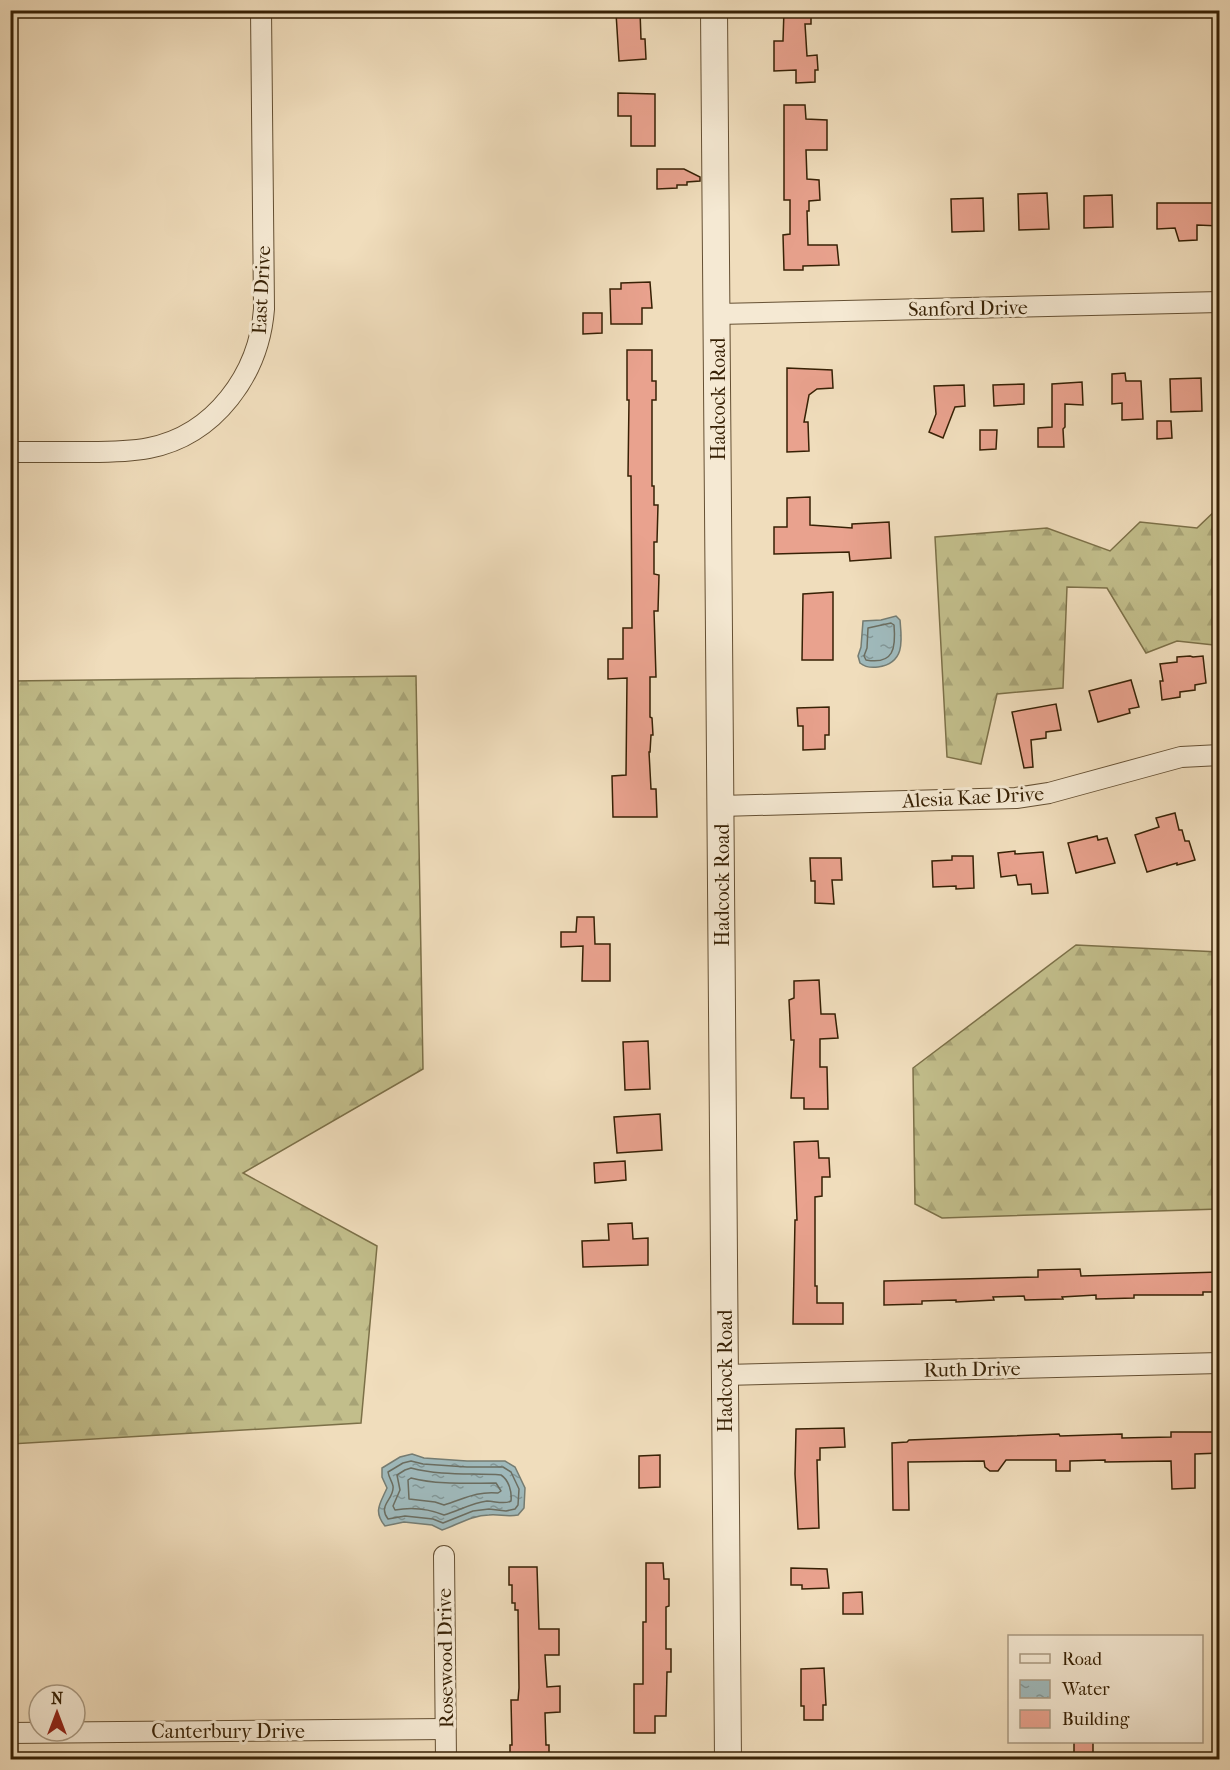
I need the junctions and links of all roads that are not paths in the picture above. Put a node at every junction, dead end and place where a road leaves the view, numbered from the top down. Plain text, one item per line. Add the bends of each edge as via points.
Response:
1 (261, 10) edge
2 (714, 10) edge
3 (1220, 302) edge
4 (717, 314) junction
5 (10, 452) edge
6 (1220, 755) edge
7 (721, 806) junction
8 (1220, 1363) edge
9 (725, 1375) junction
10 (444, 1556) dead end
11 (446, 1729) junction
12 (10, 1733) edge
13 (446, 1760) edge
14 (728, 1760) edge

1 - 5 street, East Drive via 264,309 257,349 247,373 216,413 173,441 129,452
2 - 4 street, Hadcock Road
3 - 4 street, Sanford Drive
4 - 7 street, Hadcock Road
6 - 7 street, Alesia Kae Drive via 1180,757 1049,793 1016,798
7 - 9 street, Hadcock Road
8 - 9 street, Ruth Drive
9 - 14 street, Hadcock Road
10 - 11 street, Rosewood Drive
11 - 12 street, Canterbury Drive
11 - 13 street, Rosewood Drive

